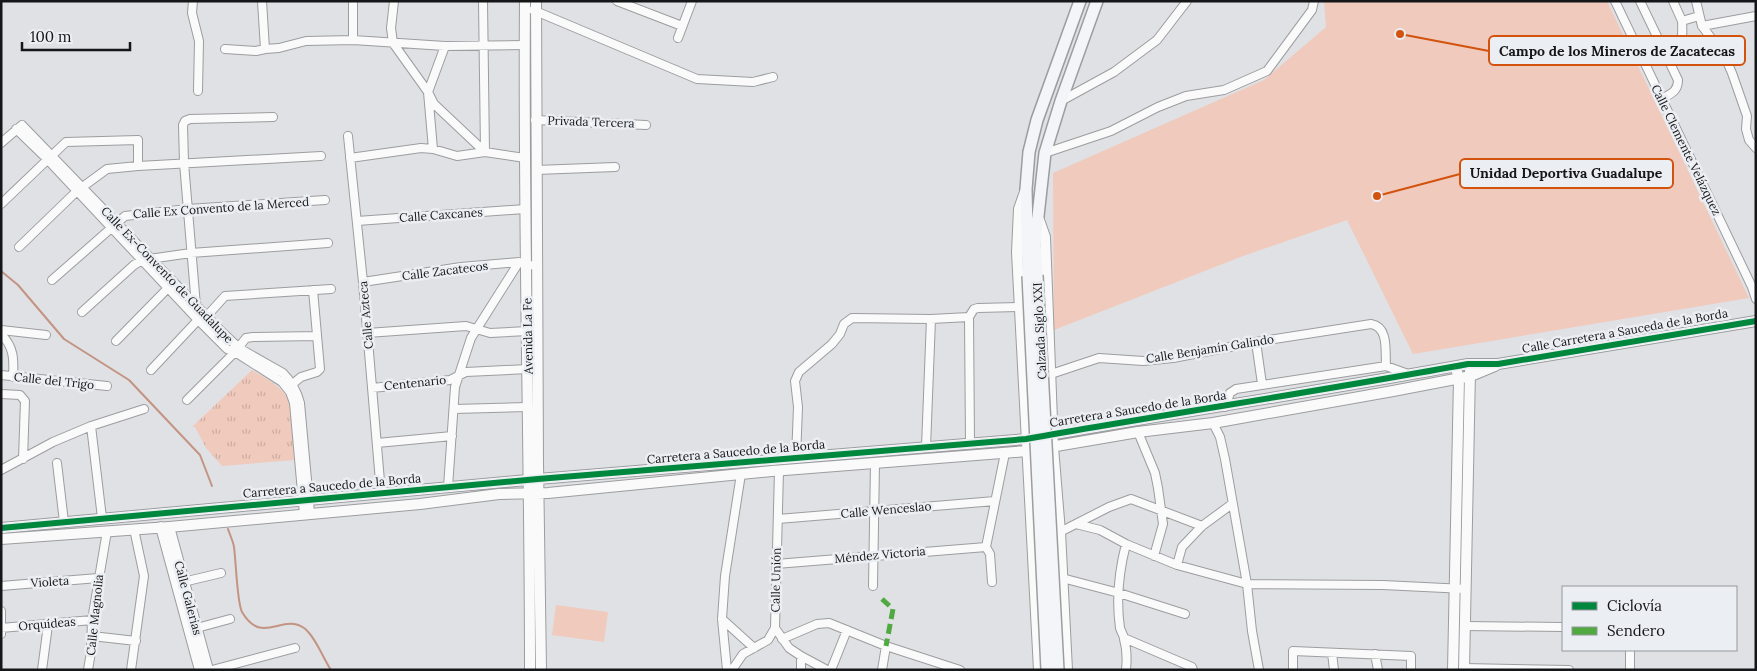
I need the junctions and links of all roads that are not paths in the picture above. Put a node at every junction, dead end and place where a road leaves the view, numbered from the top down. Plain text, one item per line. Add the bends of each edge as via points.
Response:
1 (192, 1) edge
2 (262, 1) edge
3 (353, 1) edge
4 (394, 1) edge
5 (484, 1) edge
6 (617, 1) edge
7 (692, 1) edge
8 (1080, 1) edge
9 (1097, 1) edge
10 (1187, 1) edge
11 (1314, 1) edge
12 (1615, 1) edge
13 (1640, 1) edge
14 (1673, 1) edge
15 (1696, 1) edge
16 (531, 5) edge
17 (1699, 16) junction
18 (1756, 16) edge
19 (1682, 21) junction
20 (682, 26) junction
21 (1702, 26) junction
22 (678, 38) dead end
23 (353, 40) junction
24 (393, 43) junction
25 (483, 45) junction
26 (525, 45) junction
27 (446, 46) junction
28 (225, 49) dead end
29 (265, 49) junction
30 (1665, 54) junction
31 (773, 77) dead end
32 (198, 91) dead end
33 (428, 92) junction
34 (1661, 99) junction
35 (1061, 101) junction
36 (1756, 113) edge
37 (1747, 116) junction
38 (273, 117) dead end
39 (535, 120) junction
40 (646, 124) dead end
41 (348, 136) dead end
42 (1, 143) edge
43 (1756, 148) edge
44 (433, 149) junction
45 (485, 152) junction
46 (1046, 153) junction
47 (321, 156) dead end
48 (49, 157) junction
49 (350, 158) junction
50 (525, 158) junction
51 (184, 163) junction
52 (138, 166) junction
53 (615, 167) dead end
54 (536, 170) junction
55 (79, 189) junction
56 (1026, 189) junction
57 (325, 200) dead end
58 (1, 204) edge
59 (188, 209) junction
60 (525, 209) junction
61 (1039, 220) junction
62 (357, 221) junction
63 (114, 225) junction
64 (328, 243) dead end
65 (19, 247) dead end
66 (191, 253) junction
67 (146, 260) junction
68 (523, 263) junction
69 (538, 268) junction
70 (1032, 275) junction
71 (52, 280) dead end
72 (363, 282) junction
73 (177, 287) junction
74 (168, 288) junction
75 (331, 289) dead end
76 (313, 290) junction
77 (1756, 299) edge
78 (196, 306) junction
79 (1020, 307) junction
80 (82, 312) dead end
81 (206, 317) junction
82 (969, 317) junction
83 (196, 318) junction
84 (931, 319) junction
85 (1756, 321) edge
86 (478, 328) junction
87 (1, 330) edge
88 (528, 331) junction
89 (367, 333) junction
90 (1, 334) edge
91 (46, 335) dead end
92 (317, 336) junction
93 (116, 341) dead end
94 (1256, 342) junction
95 (237, 350) junction
96 (1468, 364) junction
97 (1498, 364) junction
98 (1386, 366) junction
99 (1456, 366) junction
100 (528, 369) junction
101 (151, 370) dead end
102 (1051, 374) junction
103 (1408, 374) junction
104 (1, 376) edge
105 (1471, 376) junction
106 (13, 377) junction
107 (458, 377) junction
108 (1459, 379) junction
109 (1262, 384) junction
110 (107, 386) dead end
111 (290, 386) junction
112 (372, 388) junction
113 (1, 394) edge
114 (187, 400) dead end
115 (1024, 401) junction
116 (1051, 403) junction
117 (1225, 406) junction
118 (528, 407) junction
119 (144, 409) dead end
120 (454, 409) junction
121 (1213, 423) junction
122 (90, 426) junction
123 (1138, 432) junction
124 (1053, 434) junction
125 (452, 436) junction
126 (1026, 439) junction
127 (377, 443) junction
128 (970, 443) junction
129 (926, 446) junction
130 (1053, 447) junction
131 (1027, 451) junction
132 (1005, 453) junction
133 (796, 458) junction
134 (23, 459) junction
135 (57, 463) dead end
136 (875, 463) junction
137 (1, 470) edge
138 (779, 470) junction
139 (1055, 470) junction
140 (741, 474) junction
141 (1028, 476) junction
142 (533, 479) junction
143 (448, 487) junction
144 (381, 493) junction
145 (533, 493) junction
146 (305, 500) junction
147 (994, 501) junction
148 (1232, 504) junction
149 (1161, 511) junction
150 (874, 512) junction
151 (307, 514) junction
152 (102, 518) junction
153 (778, 519) junction
154 (64, 522) junction
155 (1076, 524) junction
156 (1202, 526) junction
157 (165, 527) junction
158 (1, 528) edge
159 (134, 529) junction
160 (107, 531) junction
161 (1060, 532) junction
162 (1, 540) edge
163 (1126, 544) junction
164 (986, 547) junction
165 (873, 555) junction
166 (1154, 556) junction
167 (776, 564) junction
168 (1177, 565) junction
169 (221, 574) dead end
170 (98, 578) junction
171 (1062, 578) junction
172 (179, 582) junction
173 (992, 582) dead end
174 (1247, 584) junction
175 (1, 586) edge
176 (873, 586) dead end
177 (1460, 588) junction
178 (1119, 593) junction
179 (1, 611) edge
180 (1185, 614) dead end
181 (230, 619) dead end
182 (722, 619) junction
183 (92, 620) junction
184 (48, 625) junction
185 (1464, 626) junction
186 (1562, 627) edge
187 (775, 628) junction
188 (192, 629) junction
189 (2, 630) edge
190 (847, 630) junction
191 (92, 636) junction
192 (1124, 638) junction
193 (782, 639) junction
194 (136, 641) junction
195 (886, 646) junction
196 (295, 648) dead end
197 (754, 648) junction
198 (1630, 651) edge
199 (1332, 653) junction
200 (1375, 654) junction
201 (801, 656) junction
202 (203, 669) edge
203 (1464, 669) edge
204 (42, 670) edge
205 (88, 670) edge
206 (131, 670) edge
207 (530, 670) edge
208 (541, 670) edge
209 (727, 670) edge
210 (732, 670) edge
211 (801, 670) edge
212 (827, 670) edge
213 (882, 670) edge
214 (960, 670) edge
215 (1039, 670) edge
216 (1048, 670) edge
217 (1058, 670) edge
218 (1067, 670) edge
219 (1126, 670) edge
220 (1193, 670) edge
221 (1259, 670) edge
222 (1292, 670) edge
223 (1334, 670) edge
224 (1378, 670) edge
225 (1411, 670) edge
226 (1452, 670) edge
227 (1569, 670) edge
228 (1630, 670) edge

1 - 32 street via 198,41
2 - 29 street
3 - 23 street
4 - 24 street
5 - 25 street
6 - 20 street
7 - 20 street
8 - 56 main road, Calzada Siglo XXI via 1032,138
9 - 35 main road, Calzada Siglo XXI
10 - 35 street via 1157,40 1114,72
11 - 46 street via 1312,10 1267,71 1224,90 1186,96 1111,131
12 - 34 street, Calle Clemente Velázquez
13 - 30 street
14 - 19 street
15 - 17 street
16 - 26 street, Avenida La Fe
16 - 31 street via 697,79 753,82
16 - 39 street, Avenida La Fe
17 - 19 street
17 - 21 street
18 - 21 street
19 - 30 street via 1683,39 1678,47
20 - 22 street
21 - 37 street via 1724,55
23 - 24 street
23 - 29 street via 306,41
24 - 27 street
24 - 33 street
25 - 26 street
25 - 27 street
25 - 45 street
26 - 50 street, Avenida La Fe
27 - 33 street
28 - 29 street
30 - 34 street via 1678,80 1678,87
33 - 44 street
33 - 45 street via 434,104
34 - 77 street, Calle Clemente Velázquez
35 - 46 main road, Calzada Siglo XXI
36 - 37 street
37 - 43 street via 1749,140
38 - 51 street via 185,121
39 - 40 street, Privada Tercera
39 - 54 street, Avenida La Fe
41 - 49 street, Calle Azteca
42 - 48 street, Calle Ex-Convento de Guadalupe via 19,127
44 - 45 street via 456,156
44 - 49 street
45 - 50 street
46 - 61 main road, Calzada Siglo XXI
47 - 51 street
48 - 52 street via 66,142 138,140
48 - 55 street, Calle Ex-Convento de Guadalupe
48 - 58 street
49 - 62 street, Calle Azteca
50 - 60 street, Avenida La Fe
51 - 52 street
51 - 59 street
52 - 55 street via 107,169
53 - 54 street
54 - 69 street, Avenida La Fe
55 - 63 street, Calle Ex-Convento de Guadalupe
55 - 65 street
56 - 70 main road, Calzada Siglo XXI
56 - 79 street, Calzada Siglo XXI via 1019,210 1017,234
57 - 59 street, Calle Ex Convento de la Merced
59 - 63 street, Calle Ex Convento de la Merced via 125,216
59 - 66 street
60 - 62 street, Calle Caxcanes
60 - 68 street, Avenida La Fe
61 - 70 main road, Calzada Siglo XXI
61 - 102 street via 1045,237
62 - 72 street, Calle Azteca
63 - 67 street, Calle Ex-Convento de Guadalupe
63 - 71 street, Calle Ex Convento de la Merced
64 - 66 street
66 - 67 street
66 - 78 street
67 - 73 street, Calle Ex-Convento de Guadalupe
67 - 74 street, Calle Ex-Convento de Guadalupe
67 - 80 street via 134,266
68 - 69 street
68 - 72 street, Calle Zacatecos
68 - 86 street
68 - 88 street, Avenida La Fe
69 - 142 street, Avenida La Fe
70 - 216 main road, bridge
70 - 217 main road, Calzada Siglo XXI, bridge
72 - 89 street, Calle Azteca
73 - 74 street
73 - 78 street, Calle Ex-Convento de Guadalupe
74 - 83 street, Calle Ex-Convento de Guadalupe
74 - 93 street
75 - 76 street
76 - 81 street via 225,296
76 - 92 street
78 - 81 street, Calle Ex-Convento de Guadalupe
78 - 83 street
79 - 82 street via 978,308
79 - 115 street, Calzada Siglo XXI
81 - 83 street
81 - 95 street, Calle Ex-Convento de Guadalupe
82 - 84 street
82 - 128 street
83 - 95 street, Calle Ex-Convento de Guadalupe via 227,349
83 - 101 street
84 - 129 street
84 - 133 street via 852,318 844,324 832,344 804,367 795,381 798,407
85 - 97 street, Calle Carretera a Sauceda de la Borda
86 - 88 street via 490,333
86 - 89 street via 466,326
86 - 107 street via 471,338
87 - 91 street
88 - 100 street, Avenida La Fe
89 - 112 street, Calle Azteca
90 - 106 street via 12,350
92 - 95 street via 246,338
92 - 111 street via 320,369 300,377
94 - 98 street, Calle Benjamín Galindo via 1378,325 1383,331
94 - 102 street, Calle Benjamín Galindo via 1173,358 1143,361 1099,358
94 - 109 street
95 - 111 street, Calle Ex-Convento de Guadalupe
95 - 114 street
96 - 97 street, Carretera a Saucedo de la Borda
96 - 99 street, Carretera a Saucedo de la Borda
96 - 105 street
97 - 105 street, Carretera a Saucedo de la Borda
98 - 103 street
98 - 109 street
99 - 103 street, Carretera a Saucedo de la Borda
99 - 108 street
100 - 107 street, Centenario via 466,372
100 - 118 street, Avenida La Fe
102 - 116 street
103 - 117 street, Carretera a Saucedo de la Borda
104 - 106 street, Calle del Trigo
105 - 108 street, Carretera a Saucedo de la Borda
105 - 177 street
106 - 110 street, Calle del Trigo
107 - 112 street, Centenario
107 - 120 street
108 - 121 street, Carretera a Saucedo de la Borda
108 - 177 street
109 - 117 street via 1230,393
111 - 146 street via 298,394 300,403
112 - 127 street, Calle Azteca
113 - 134 street via 20,395 25,401
115 - 116 street via 1038,407
115 - 126 street, Calzada Siglo XXI
116 - 124 street
117 - 124 street, Carretera a Saucedo de la Borda
118 - 120 street
118 - 142 street, Avenida La Fe
119 - 122 street
120 - 125 street
121 - 123 street, Carretera a Saucedo de la Borda
121 - 148 street via 1220,437
122 - 134 street
122 - 152 street
123 - 130 street, Carretera a Saucedo de la Borda
123 - 149 street via 1154,473
124 - 126 street, Carretera a Saucedo de la Borda
124 - 130 street
125 - 127 street
125 - 143 street
126 - 128 street, Carretera a Saucedo de la Borda
126 - 131 street, Calzada Siglo XXI
127 - 144 street, Calle Azteca
128 - 129 street, Carretera a Saucedo de la Borda
129 - 133 street, Carretera a Saucedo de la Borda
130 - 131 street, Carretera a Saucedo de la Borda
130 - 139 street
131 - 132 street, Carretera a Saucedo de la Borda
131 - 141 street, Calzada Siglo XXI
132 - 136 street, Carretera a Saucedo de la Borda
132 - 147 street
133 - 142 street, Carretera a Saucedo de la Borda
134 - 137 street
135 - 154 street
136 - 138 street, Carretera a Saucedo de la Borda
136 - 150 street
138 - 140 street, Carretera a Saucedo de la Borda
138 - 153 street, Calle Unión
139 - 141 street via 1038,468
139 - 161 street
140 - 145 street, Carretera a Saucedo de la Borda
140 - 182 street via 725,576
141 - 215 street, Calzada Siglo XXI
142 - 143 street, Carretera a Saucedo de la Borda
142 - 145 street, Avenida La Fe
143 - 144 street, Carretera a Saucedo de la Borda
144 - 146 street, Carretera a Saucedo de la Borda
145 - 151 street, Carretera a Saucedo de la Borda
145 - 207 street, Avenida La Fe
145 - 208 street, Avenida La Fe
146 - 151 street
146 - 152 street, Carretera a Saucedo de la Borda
147 - 150 street, Calle Wenceslao
147 - 164 street
148 - 156 street
148 - 174 street
149 - 155 street via 1131,499 1109,506
149 - 156 street
149 - 166 street via 1163,524
150 - 153 street, Calle Wenceslao
150 - 165 street
151 - 157 street, Carretera a Saucedo de la Borda
152 - 154 street, Carretera a Saucedo de la Borda
153 - 167 street, Calle Unión
154 - 158 street, Carretera a Saucedo de la Borda
155 - 161 street
155 - 163 street via 1100,530
156 - 168 street via 1182,547
157 - 159 street, Carretera a Saucedo de la Borda
157 - 172 street, Calle Galerias
159 - 160 street, Carretera a Saucedo de la Borda
159 - 194 street via 144,576
160 - 162 street, Carretera a Saucedo de la Borda
160 - 170 street, Calle Magnolia
161 - 171 street
163 - 166 street
163 - 178 street
164 - 165 street, Méndez Victoria
164 - 173 street via 990,554
165 - 167 street, Méndez Victoria
165 - 176 street
166 - 168 street
167 - 187 street, Calle Unión
168 - 174 street
169 - 172 street
170 - 175 street, Violeta
170 - 183 street, Calle Magnolia
171 - 178 street
171 - 218 street
172 - 188 street, Calle Galerias
174 - 177 street
174 - 221 street
177 - 185 street
177 - 226 street
178 - 180 street
178 - 192 street via 1120,630
179 - 189 street
181 - 188 street
182 - 197 street
182 - 209 street
183 - 184 street, Orquídeas
183 - 191 street, Calle Magnolia
184 - 189 street, Orquídeas
184 - 204 street
185 - 186 street
185 - 203 street
187 - 193 street
187 - 197 street, Calle Unión via 768,640
188 - 202 street, Calle Galerias
190 - 193 street via 830,623 817,624
190 - 195 street
190 - 212 street
191 - 194 street
191 - 205 street, Calle Magnolia
192 - 219 street
192 - 220 street
193 - 201 street
194 - 206 street
195 - 213 street
195 - 214 street
196 - 202 street
197 - 210 street, Calle Unión via 743,654
198 - 228 street
199 - 200 street
199 - 222 street via 1293,651
199 - 223 street
200 - 224 street
200 - 225 street via 1411,656
201 - 211 street
201 - 212 street
203 - 227 street

